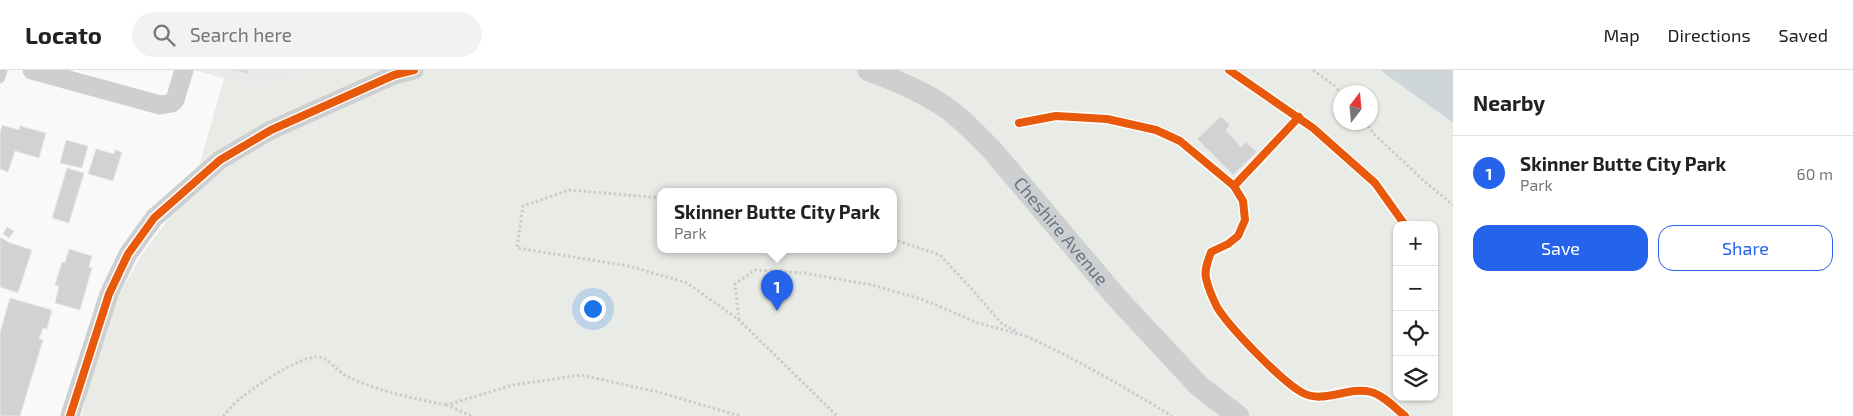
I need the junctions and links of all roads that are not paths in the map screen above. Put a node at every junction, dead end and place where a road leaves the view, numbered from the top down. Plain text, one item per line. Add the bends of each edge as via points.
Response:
1 (3, 70) edge
2 (32, 70) edge
3 (184, 70) edge
4 (414, 70) edge
5 (868, 70) edge
6 (0, 79) edge
7 (70, 416) edge
8 (1238, 416) edge

1 - 6 lane
2 - 3 street via 160,105 172,104 175,100
4 - 7 street via 394,75 271,130 220,160 154,218 128,254 109,294
5 - 8 street, Cheshire Avenue via 920,93 952,112 977,134 1117,298 1199,386

